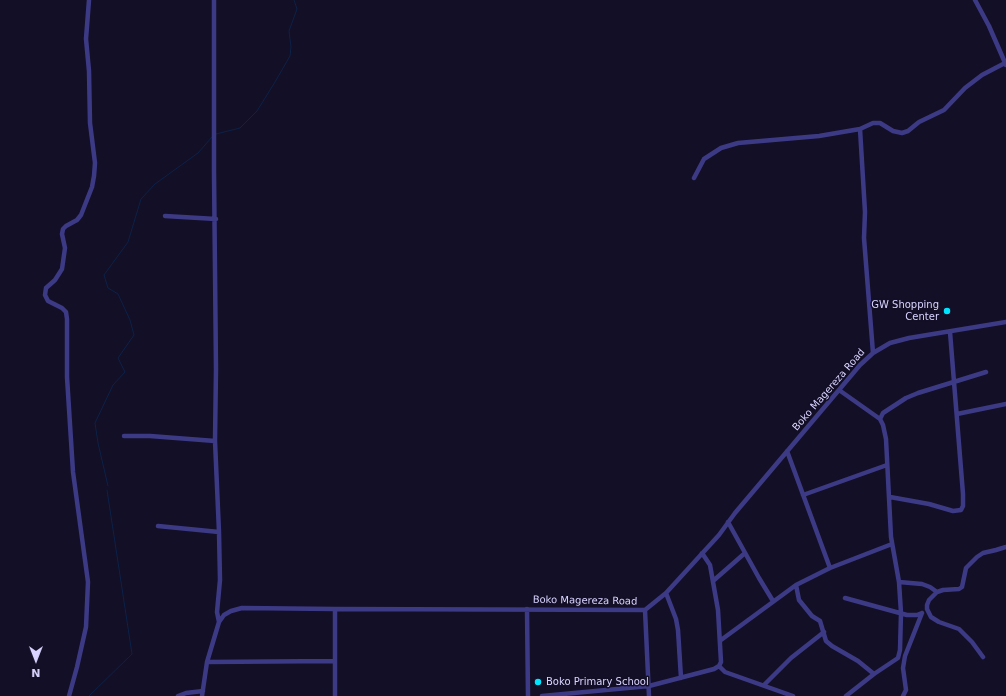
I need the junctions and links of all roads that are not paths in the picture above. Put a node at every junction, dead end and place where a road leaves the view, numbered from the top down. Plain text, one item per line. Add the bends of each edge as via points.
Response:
1 (89, 0) edge
2 (214, 0) edge
3 (975, 0) edge
4 (1006, 64) edge
5 (860, 129) junction
6 (694, 178) dead end
7 (165, 216) dead end
8 (216, 219) junction
9 (1006, 322) edge
10 (950, 332) junction
11 (873, 352) junction
12 (986, 372) dead end
13 (954, 381) junction
14 (839, 390) junction
15 (1006, 404) edge
16 (883, 413) junction
17 (957, 414) junction
18 (875, 416) junction
19 (880, 419) junction
20 (124, 436) dead end
21 (215, 441) junction
22 (787, 451) junction
23 (888, 465) junction
24 (803, 495) junction
25 (890, 497) junction
26 (728, 522) junction
27 (158, 526) dead end
28 (219, 532) junction
29 (892, 544) junction
30 (1006, 547) edge
31 (702, 553) junction
32 (745, 553) junction
33 (830, 568) junction
34 (713, 581) junction
35 (899, 582) junction
36 (796, 585) junction
37 (937, 592) junction
38 (666, 593) junction
39 (844, 598) dead end
40 (773, 601) junction
41 (335, 609) junction
42 (528, 609) junction
43 (927, 609) junction
44 (645, 610) junction
45 (901, 613) junction
46 (922, 613) junction
47 (930, 617) junction
48 (219, 622) junction
49 (919, 622) junction
50 (824, 632) junction
51 (721, 640) junction
52 (983, 657) dead end
53 (335, 661) junction
54 (207, 662) junction
55 (719, 666) junction
56 (874, 674) junction
57 (681, 678) junction
58 (649, 686) junction
59 (764, 686) junction
60 (203, 694) edge
61 (583, 694) edge
62 (69, 696) edge
63 (178, 696) edge
64 (335, 696) edge
65 (528, 696) edge
66 (542, 696) edge
67 (649, 696) edge
68 (793, 696) edge
69 (846, 696) edge
70 (903, 696) edge

1 - 62 street via 86,39 94,176 81,215 62,234 65,248 62,269 56,280 46,288 45,295 48,301 66,312 68,319 67,377 73,472 88,582 86,627
2 - 8 street
3 - 4 street via 990,26
4 - 5 street via 982,75 944,110 919,122 908,131 893,131 880,122
5 - 6 street via 729,145 704,159
5 - 11 street via 864,238
7 - 8 street
8 - 21 street
9 - 10 street, Boko Magereza Road
10 - 11 street, Boko Magereza Road via 909,338 890,343
10 - 13 street
11 - 14 street, Boko Magereza Road
12 - 13 street
13 - 16 street via 906,398
13 - 17 street
14 - 18 street
14 - 22 street, Boko Magereza Road
15 - 17 street
16 - 18 street
16 - 19 street
17 - 25 street via 963,494 961,510 953,511
18 - 19 street
19 - 23 street via 886,439
20 - 21 street
21 - 28 street
22 - 24 street
22 - 26 street, Boko Magereza Road
23 - 24 street
23 - 25 street
24 - 33 street
25 - 29 street
26 - 31 street, Boko Magereza Road
26 - 32 street
27 - 28 street
28 - 48 street
29 - 33 street
29 - 35 street
30 - 37 street via 983,553 970,562 962,587 959,589
31 - 34 street via 710,565
31 - 38 street, Boko Magereza Road
32 - 34 street
32 - 40 street
33 - 36 street
34 - 51 street
35 - 37 street via 922,584
35 - 45 street
36 - 40 street
36 - 50 street via 799,600 812,616 820,621
37 - 43 street via 929,600
38 - 44 street, Boko Magereza Road
38 - 57 street via 678,630
39 - 45 street
40 - 51 street
41 - 42 street, Boko Magereza Road
41 - 48 street, Boko Magereza Road via 242,608 230,611
41 - 53 street
42 - 44 street, Boko Magereza Road
42 - 65 street
43 - 46 street
43 - 47 street
44 - 58 street
45 - 46 street via 913,616
45 - 56 street via 898,658
46 - 49 street
47 - 49 street
47 - 52 street via 959,629
48 - 54 street
49 - 70 street via 905,656 903,668 906,690
50 - 56 street via 826,641
50 - 59 street via 791,658
51 - 55 street via 722,662
53 - 54 street
53 - 64 street
54 - 60 street
55 - 57 street
55 - 59 street via 725,672
56 - 69 street
57 - 58 street
58 - 61 street
58 - 67 street
59 - 68 street
60 - 63 street via 186,693
61 - 66 street

